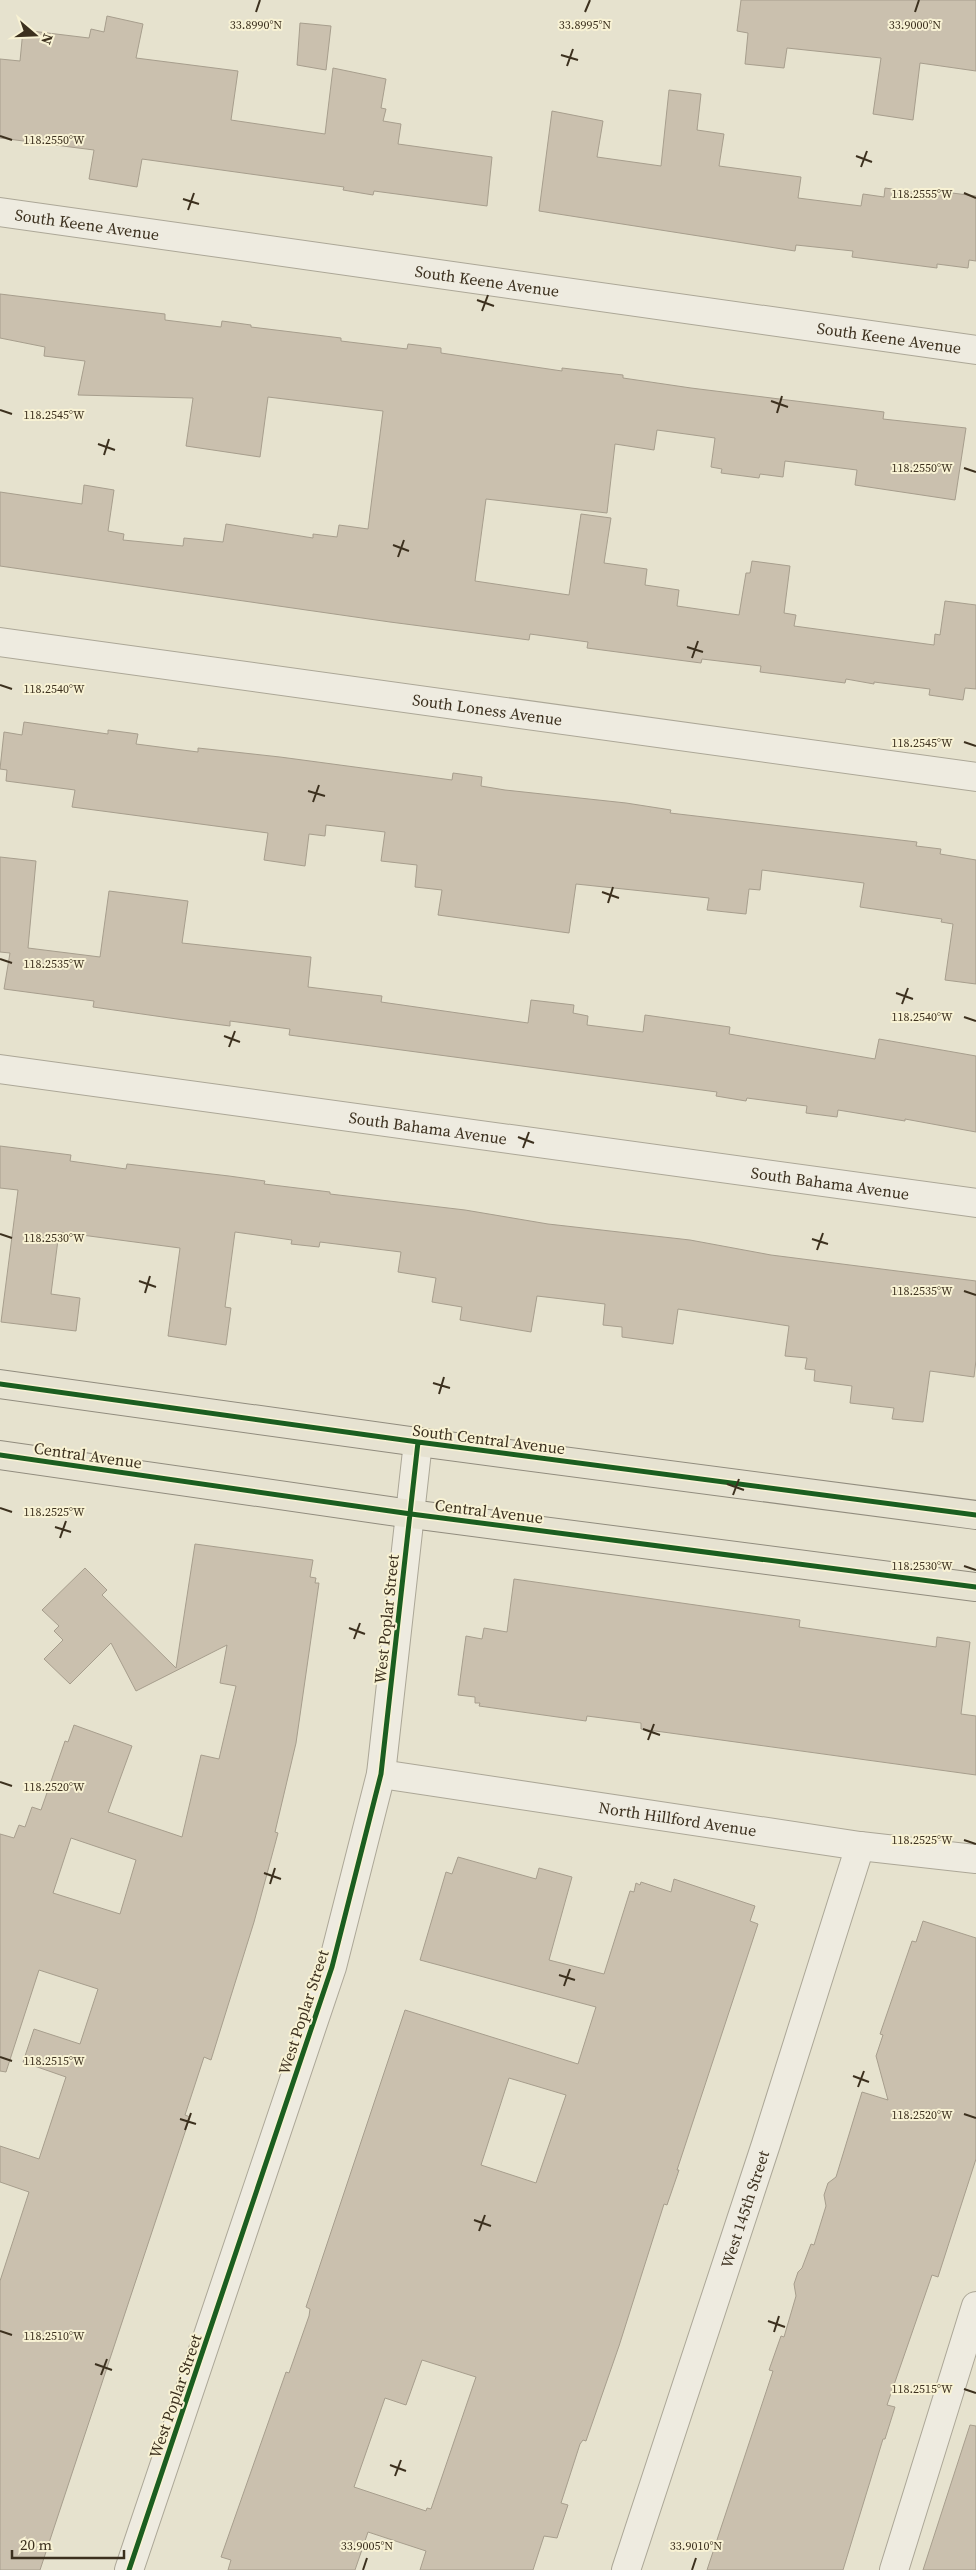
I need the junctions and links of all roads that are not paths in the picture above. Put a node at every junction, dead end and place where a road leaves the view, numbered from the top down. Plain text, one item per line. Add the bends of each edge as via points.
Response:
1 (0, 212) edge
2 (976, 350) edge
3 (0, 642) edge
4 (976, 777) edge
5 (0, 1069) edge
6 (976, 1204) edge
7 (0, 1384) edge
8 (418, 1442) junction
9 (0, 1456) edge
10 (411, 1514) junction
11 (976, 1515) edge
12 (976, 1587) edge
13 (381, 1774) junction
14 (860, 1846) junction
15 (976, 1859) edge
16 (976, 2306) edge
17 (130, 2570) edge
18 (626, 2570) edge
19 (894, 2570) edge

1 - 2 street, South Keene Avenue
3 - 4 street, South Loness Avenue
5 - 6 street, South Bahama Avenue
7 - 8 main road, South Central Avenue
8 - 10 street, West Poplar Street
8 - 11 main road, South Central Avenue
9 - 10 main road, Central Avenue
10 - 12 main road, Central Avenue
10 - 13 street, West Poplar Street
13 - 14 street, North Hillford Avenue
13 - 17 street, West Poplar Street via 332,1968
14 - 15 street, North Hillford Avenue
14 - 18 street, West 145th Street
16 - 19 street

